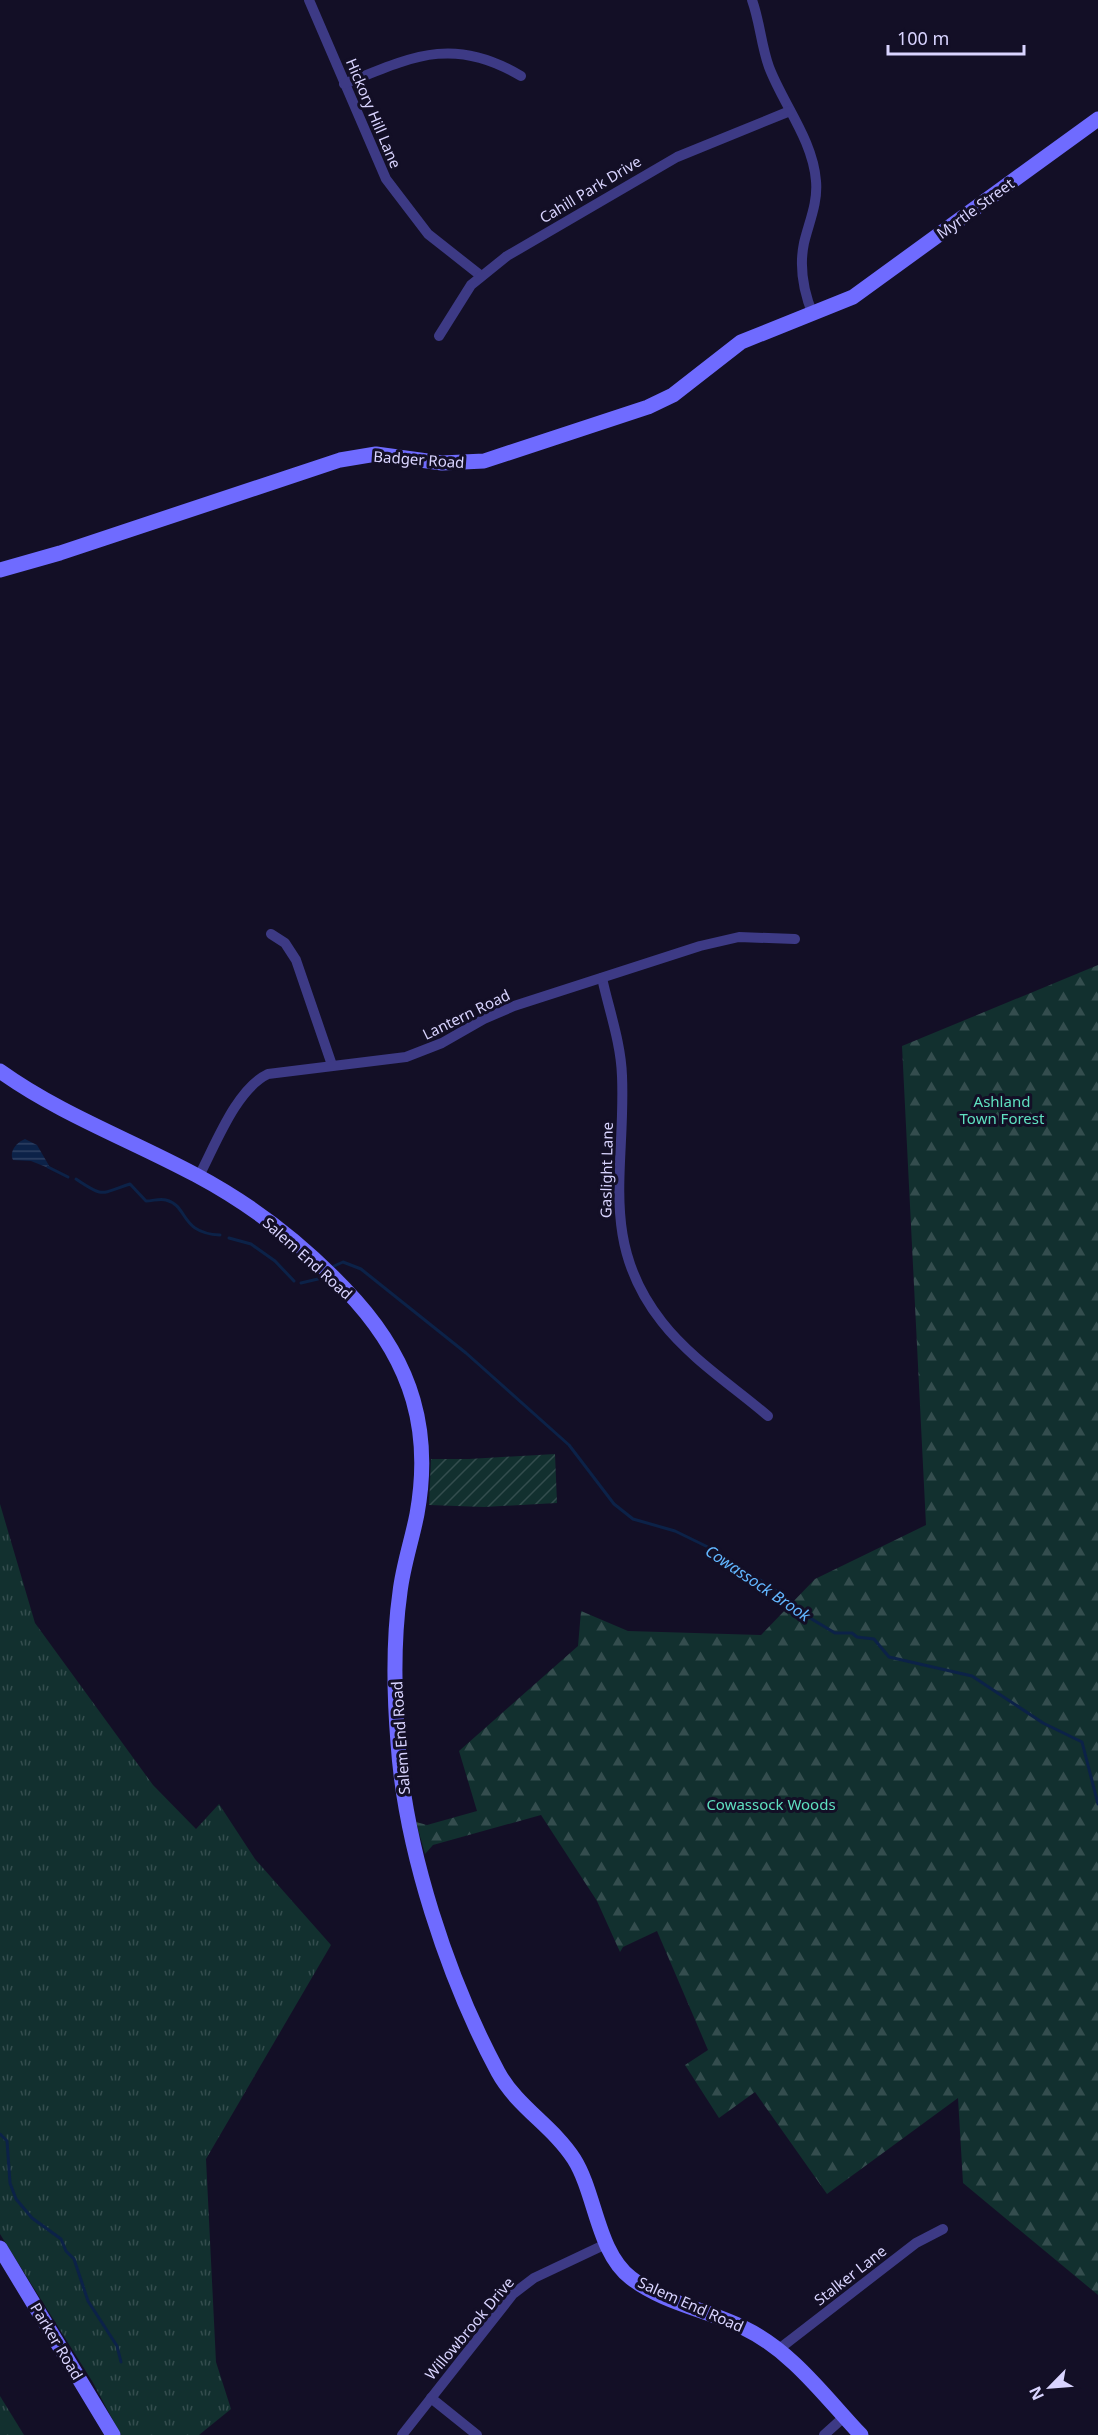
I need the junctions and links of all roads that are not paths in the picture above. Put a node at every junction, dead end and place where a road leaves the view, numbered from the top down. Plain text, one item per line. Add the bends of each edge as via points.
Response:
1 (309, 0) edge
2 (752, 0) edge
3 (521, 76) dead end
4 (344, 84) junction
5 (790, 111) junction
6 (1098, 119) edge
7 (480, 275) junction
8 (853, 297) joint
9 (813, 315) junction
10 (439, 336) dead end
11 (0, 570) edge
12 (271, 934) dead end
13 (795, 939) dead end
14 (602, 978) junction
15 (332, 1065) junction
16 (0, 1071) edge
17 (199, 1176) junction
18 (768, 1416) dead end
19 (943, 2229) dead end
20 (606, 2244) junction
21 (0, 2248) edge
22 (778, 2349) junction
23 (431, 2398) junction
24 (844, 2417) junction
25 (113, 2435) edge
26 (402, 2435) edge
27 (477, 2435) edge
28 (824, 2435) edge
29 (861, 2435) edge

1 - 4 street, Hickory Hill Lane
2 - 5 street via 764,53
3 - 4 street via 483,58 438,52 411,58
4 - 7 street, Hickory Hill Lane via 377,164 399,199 428,234
5 - 7 street, Cahill Park Drive via 677,157
5 - 9 street via 808,148 816,180 816,202 804,243 802,267
6 - 8 street, Myrtle Street
7 - 10 street, Cahill Park Drive via 462,296
8 - 9 street, Badger Road
9 - 11 street, Badger Road via 741,342 660,402 505,457 464,464 361,455
12 - 15 street via 285,943 296,960
13 - 14 street, Lantern Road via 757,936 721,940
14 - 15 street, Lantern Road via 506,1009 422,1052 391,1060
14 - 18 street, Gaslight Lane via 621,1063 618,1202 624,1244 634,1276 672,1334
15 - 17 street, Lantern Road via 278,1071 258,1078 244,1093
16 - 17 street, Salem End Road via 44,1099
17 - 20 street, Salem End Road via 268,1221 354,1299 390,1345 412,1394 421,1432 423,1473 399,1594 396,1654 398,1756 406,1810 439,1935 485,2045 509,2090 573,2158 592,2195
19 - 22 street, Stalker Lane via 916,2243
20 - 22 street, Salem End Road via 620,2267 641,2284 739,2325
20 - 23 street, Willowbrook Drive via 523,2284
21 - 25 street, Parker Road
22 - 24 street, Salem End Road
23 - 26 street, Willowbrook Drive
23 - 27 street
24 - 28 street
24 - 29 street, Salem End Road

